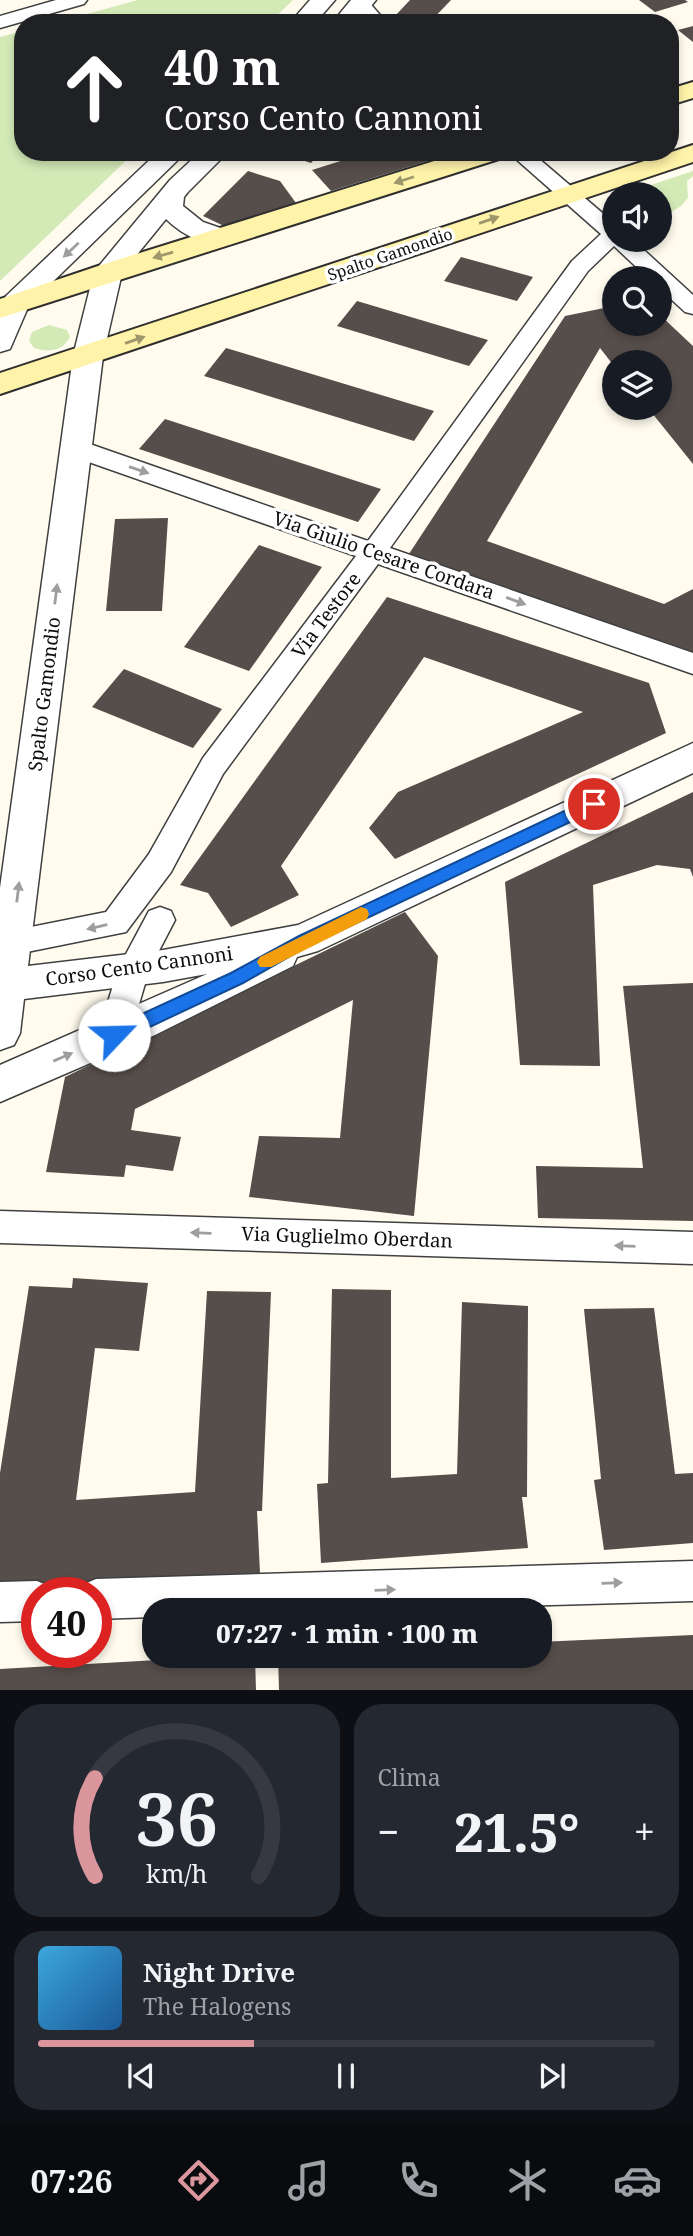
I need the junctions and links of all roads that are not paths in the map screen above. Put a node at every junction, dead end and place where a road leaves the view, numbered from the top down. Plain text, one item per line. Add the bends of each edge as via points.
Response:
1 (78, 0) edge
2 (323, 0) edge
3 (28, 14) edge
4 (310, 14) edge
5 (163, 161) edge
6 (206, 161) edge
7 (464, 161) edge
8 (529, 161) edge
9 (669, 161) edge
10 (569, 195) junction
11 (171, 196) junction
12 (602, 224) edge
13 (222, 238) junction
14 (602, 245) edge
15 (633, 252) edge
16 (108, 272) junction
17 (8, 305) edge
18 (693, 307) edge
19 (0, 343) edge
20 (88, 356) junction
21 (0, 384) edge
22 (75, 448) junction
23 (374, 551) junction
24 (693, 664) edge
25 (693, 757) edge
26 (160, 863) junction
27 (160, 920) junction
28 (304, 940) junction
29 (12, 942) junction
30 (196, 960) junction
31 (134, 969) junction
32 (3, 986) edge
33 (0, 1030) edge
34 (114, 1035) junction
35 (0, 1084) edge
36 (0, 1227) edge
37 (693, 1248) edge
38 (693, 1581) edge
39 (112, 1599) edge
40 (21, 1601) edge
41 (0, 1602) edge

1 - 3 street
2 - 4 street
5 -> 17 street
6 - 11 street
7 -> 13 main road
8 - 10 street
9 - 10 main road, Spalto Gamondio
10 - 12 street
20 -> 10 main road, Spalto Gamondio
11 - 13 street via 170,207 182,221 195,231
11 - 16 street
13 -> 16 main road
14 - 23 street, Via Testore via 580,266
15 - 18 street
16 - 17 main road
16 - 20 street, Spalto Gamondio
17 - 19 street
20 - 21 main road, Spalto Gamondio
20 - 22 street, Spalto Gamondio
22 -> 23 street, Via Giulio Cesare Cordara
29 -> 22 street, Spalto Gamondio
23 -> 24 street, Via Giulio Cesare Cordara
23 - 26 street, Via Testore via 213,766
25 - 28 street, Corso Cento Cannoni
26 - 27 street
26 -> 29 street, Via Testore via 115,923
27 - 30 street via 169,950
27 - 31 street
28 - 30 street, Corso Cento Cannoni
28 - 34 street via 237,978
29 - 32 street, Spalto Gamondio
30 - 31 street, Corso Cento Cannoni
31 - 32 street, Corso Cento Cannoni
31 - 34 street
32 - 33 street, Spalto Gamondio
35 -> 34 street
37 -> 36 street, Via Guglielmo Oberdan
39 -> 38 street
40 - 41 street

